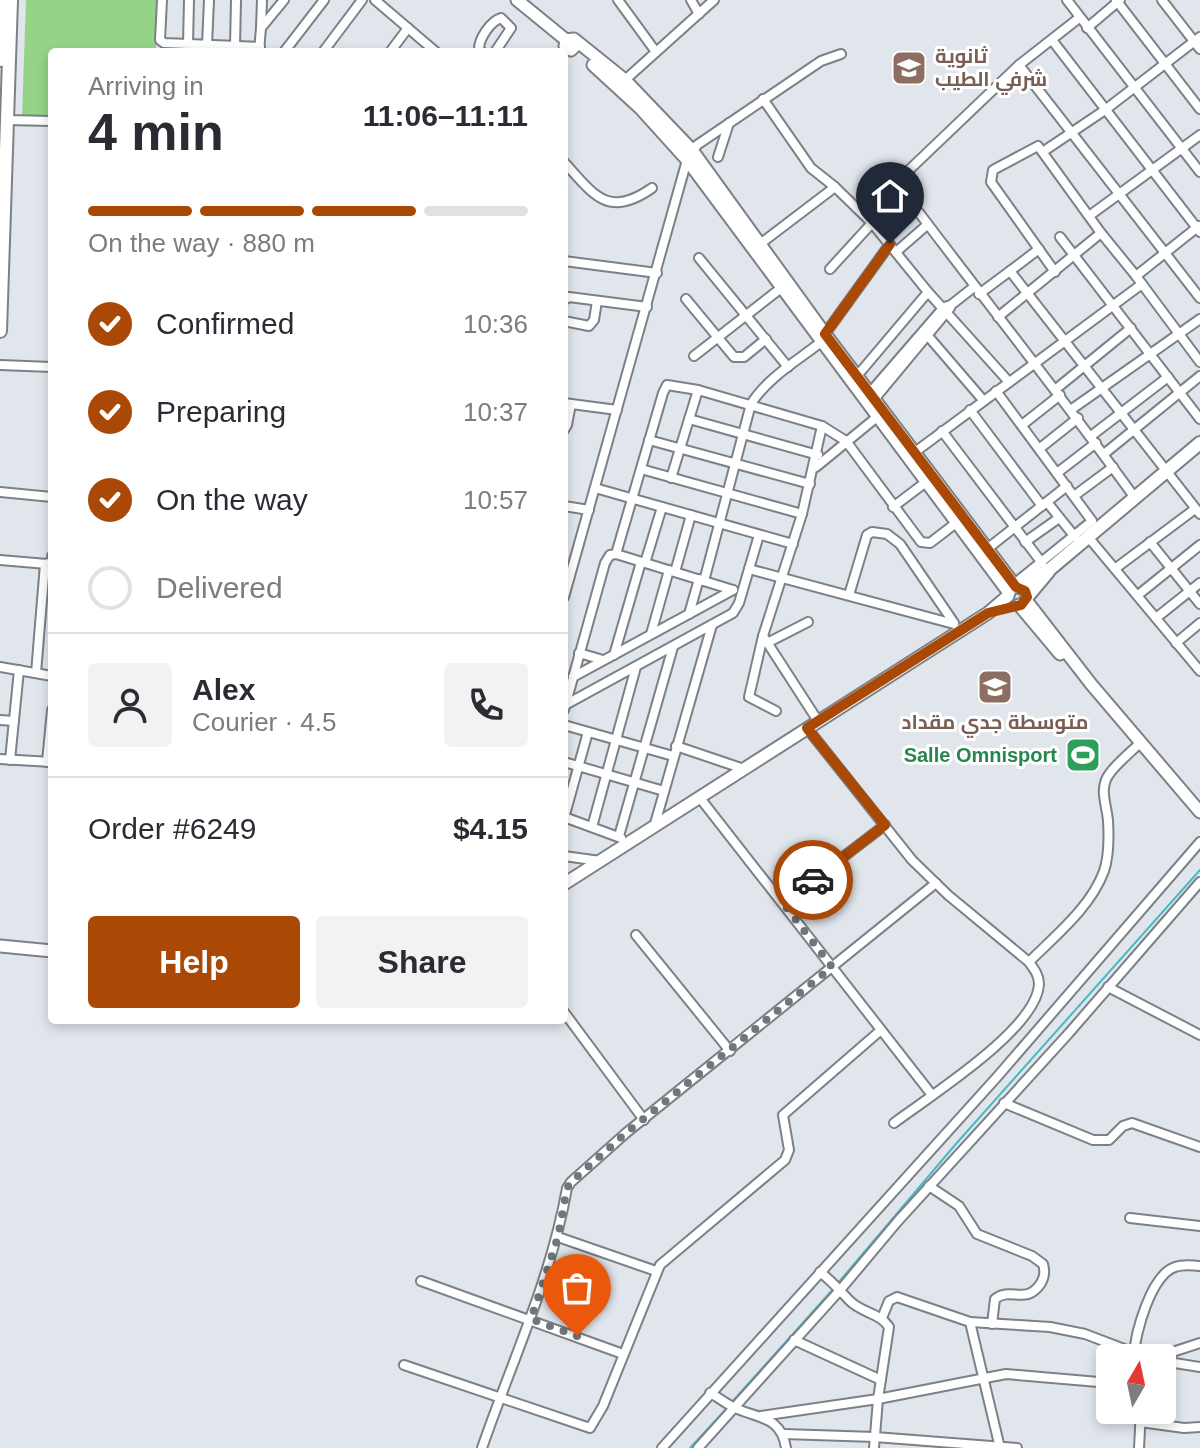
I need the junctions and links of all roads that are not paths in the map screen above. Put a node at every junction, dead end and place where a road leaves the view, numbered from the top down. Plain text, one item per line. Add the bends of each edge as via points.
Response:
1 (2, 0) edge
2 (11, 0) edge
3 (162, 0) edge
4 (189, 0) edge
5 (209, 0) edge
6 (236, 0) edge
7 (262, 0) edge
8 (284, 0) edge
9 (324, 0) edge
10 (362, 0) edge
11 (375, 0) edge
12 (392, 0) edge
13 (517, 0) edge
14 (618, 0) edge
15 (691, 0) edge
16 (714, 0) edge
17 (1067, 0) edge
18 (1162, 0) edge
19 (1118, 1) edge
20 (385, 8) junction
21 (699, 14) junction
22 (1079, 18) junction
23 (261, 28) junction
24 (408, 28) junction
25 (1087, 28) junction
26 (1052, 40) junction
27 (1198, 42) edge
28 (188, 44) junction
29 (572, 44) junction
30 (207, 45) junction
31 (235, 46) junction
32 (245, 48) edge
33 (260, 48) edge
34 (287, 48) edge
35 (326, 48) edge
36 (391, 48) edge
37 (431, 48) edge
38 (479, 48) edge
39 (498, 48) edge
40 (656, 52) junction
41 (841, 54) dead end
42 (0, 60) edge
43 (1164, 63) junction
44 (1019, 65) junction
45 (625, 80) junction
46 (1133, 87) junction
47 (763, 99) junction
48 (1200, 109) edge
49 (1105, 110) junction
50 (7, 120) junction
51 (48, 121) edge
52 (730, 122) junction
53 (1073, 133) junction
54 (1200, 135) edge
55 (1182, 150) junction
56 (1044, 151) junction
57 (689, 155) junction
58 (718, 157) dead end
59 (568, 166) edge
60 (1151, 170) junction
61 (1200, 172) edge
62 (896, 182) junction
63 (835, 187) junction
64 (652, 188) dead end
65 (1119, 193) junction
66 (863, 214) junction
67 (1089, 216) junction
68 (872, 223) junction
69 (927, 225) junction
70 (1199, 229) edge
71 (1101, 233) junction
72 (1060, 237) dead end
73 (760, 244) junction
74 (893, 248) junction
75 (1039, 249) junction
76 (2, 251) edge
77 (1166, 253) junction
78 (1074, 255) junction
79 (699, 258) dead end
80 (568, 262) edge
81 (830, 269) dead end
82 (1010, 271) junction
83 (1055, 272) junction
84 (657, 273) junction
85 (1136, 276) junction
86 (1142, 284) junction
87 (784, 285) junction
88 (977, 290) junction
89 (928, 292) junction
90 (1028, 294) junction
91 (568, 298) edge
92 (1200, 298) edge
93 (686, 299) dead end
94 (597, 301) junction
95 (1114, 306) junction
96 (647, 307) junction
97 (948, 308) junction
98 (746, 315) junction
99 (998, 317) junction
100 (1200, 319) edge
101 (568, 322) edge
102 (1131, 328) junction
103 (0, 331) edge
104 (1178, 335) junction
105 (928, 336) junction
106 (717, 338) junction
107 (823, 338) junction
108 (766, 339) junction
109 (1066, 342) junction
110 (1151, 354) junction
111 (694, 356) dead end
112 (1200, 362) edge
113 (1036, 364) junction
114 (0, 365) edge
115 (1084, 365) junction
116 (48, 367) edge
117 (788, 367) junction
118 (857, 376) junction
119 (1200, 376) edge
120 (1168, 377) junction
121 (1009, 382) junction
122 (1102, 388) junction
123 (698, 390) junction
124 (996, 391) junction
125 (1058, 392) junction
126 (1181, 393) junction
127 (869, 399) junction
128 (983, 400) junction
129 (568, 403) edge
130 (751, 404) junction
131 (1072, 409) junction
132 (617, 410) junction
133 (970, 410) junction
134 (1122, 413) junction
135 (877, 417) junction
136 (1078, 418) junction
137 (689, 419) junction
138 (1200, 419) edge
139 (1022, 425) junction
140 (822, 426) junction
141 (1135, 430) junction
142 (942, 431) junction
143 (743, 435) junction
144 (649, 440) junction
145 (1094, 440) junction
146 (846, 441) junction
147 (1200, 443) edge
148 (680, 448) junction
149 (1039, 449) junction
150 (915, 452) junction
151 (1104, 454) junction
152 (818, 455) junction
153 (734, 464) junction
154 (1113, 467) junction
155 (815, 468) junction
156 (641, 469) junction
157 (1167, 470) junction
158 (1057, 473) junction
159 (671, 478) junction
160 (926, 482) junction
161 (810, 484) junction
162 (1067, 486) junction
163 (595, 488) junction
164 (0, 492) edge
165 (726, 494) junction
166 (1074, 496) junction
167 (48, 497) edge
168 (1135, 498) junction
169 (632, 499) junction
170 (1045, 504) junction
171 (568, 507) edge
172 (662, 507) junction
173 (893, 507) junction
174 (589, 510) junction
175 (1198, 512) edge
176 (802, 514) junction
177 (691, 515) junction
178 (1059, 518) junction
179 (718, 523) junction
180 (956, 523) junction
181 (1014, 527) junction
182 (759, 535) junction
183 (1075, 537) junction
184 (1089, 538) junction
185 (1025, 542) junction
186 (1150, 542) junction
187 (793, 544) junction
188 (1200, 545) edge
189 (987, 549) junction
190 (616, 554) junction
191 (0, 560) edge
192 (643, 562) junction
193 (48, 564) edge
194 (1046, 566) junction
195 (1171, 567) junction
196 (1116, 568) junction
197 (749, 569) junction
198 (672, 571) junction
199 (780, 577) junction
200 (701, 580) junction
201 (568, 583) edge
202 (1200, 583) edge
203 (737, 591) junction
204 (1190, 591) junction
205 (849, 595) junction
206 (1017, 595) junction
207 (1138, 595) junction
208 (1200, 604) edge
209 (689, 614) junction
210 (1156, 618) junction
211 (808, 622) dead end
212 (1200, 623) edge
213 (713, 624) junction
214 (957, 627) junction
215 (651, 634) junction
216 (765, 639) junction
217 (1176, 643) junction
218 (673, 646) junction
219 (579, 653) junction
220 (614, 655) junction
221 (603, 660) junction
222 (1198, 665) edge
223 (0, 667) edge
224 (636, 667) junction
225 (19, 670) junction
226 (36, 673) junction
227 (48, 675) edge
228 (573, 677) junction
229 (568, 696) edge
230 (568, 706) edge
231 (776, 711) dead end
232 (0, 720) edge
233 (14, 721) junction
234 (818, 721) junction
235 (568, 726) edge
236 (807, 728) junction
237 (588, 732) junction
238 (616, 740) junction
239 (1141, 742) junction
240 (676, 746) junction
241 (644, 748) junction
242 (673, 756) junction
243 (0, 759) edge
244 (10, 760) junction
245 (48, 762) edge
246 (568, 763) edge
247 (578, 766) junction
248 (744, 769) junction
249 (607, 774) junction
250 (635, 782) junction
251 (664, 791) junction
252 (700, 798) junction
253 (568, 803) edge
254 (1200, 812) edge
255 (568, 819) edge
256 (885, 825) junction
257 (592, 827) junction
258 (654, 828) junction
259 (623, 840) junction
260 (1200, 842) edge
261 (568, 857) edge
262 (600, 861) junction
263 (568, 881) edge
264 (1200, 882) edge
265 (936, 883) junction
266 (783, 903) junction
267 (636, 935) dead end
268 (0, 946) edge
269 (48, 951) edge
270 (1029, 962) junction
271 (832, 967) junction
272 (1108, 987) junction
273 (568, 1017) edge
274 (881, 1030) junction
275 (1200, 1035) edge
276 (730, 1051) junction
277 (932, 1095) junction
278 (1004, 1103) junction
279 (644, 1120) junction
280 (894, 1123) dead end
281 (1200, 1147) edge
282 (929, 1186) junction
283 (1130, 1218) dead end
284 (1200, 1226) edge
285 (558, 1237) junction
286 (1200, 1266) edge
287 (656, 1271) junction
288 (820, 1272) junction
289 (421, 1281) dead end
290 (841, 1289) junction
291 (882, 1318) junction
292 (531, 1319) junction
293 (970, 1322) junction
294 (992, 1324) junction
295 (794, 1340) junction
296 (1200, 1343) edge
297 (1105, 1344) edge
298 (1137, 1344) edge
299 (1176, 1350) edge
300 (623, 1354) junction
301 (1176, 1363) edge
302 (404, 1365) dead end
303 (1200, 1367) edge
304 (982, 1378) junction
305 (881, 1380) junction
306 (1096, 1382) edge
307 (710, 1393) junction
308 (501, 1398) junction
309 (878, 1399) junction
310 (734, 1407) junction
311 (761, 1416) junction
312 (1140, 1424) edge
313 (1155, 1424) edge
314 (1200, 1427) edge
315 (784, 1434) junction
316 (875, 1437) junction
317 (1000, 1447) edge
318 (482, 1448) edge
319 (662, 1448) edge
320 (698, 1448) edge
321 (786, 1448) edge
322 (874, 1448) edge
323 (1017, 1448) edge
324 (1139, 1448) edge

1 - 42 main road
2 - 50 main road
3 - 28 street via 162,42
4 - 28 street
5 - 30 street
6 - 31 street
7 - 23 street
8 - 23 street
9 - 34 street
10 - 35 street
11 - 20 street
12 - 20 street
13 - 29 main road
14 - 40 street
15 - 21 street
16 - 21 street
17 - 22 street
18 - 27 street
19 - 25 street
19 - 43 street
20 - 24 street
21 - 40 street
22 - 25 street
22 - 26 street
23 - 33 street
24 - 36 street
24 - 37 street
25 - 46 street
26 - 44 street
26 - 49 street
27 - 43 street
28 - 30 street
29 - 45 main road
29 - 57 main road
30 - 31 street
31 - 32 street
38 - 39 street via 501,18 511,28
40 - 45 street
41 - 47 street
43 - 46 street
43 - 48 street
44 - 53 street
44 - 62 street
45 - 57 main road
46 - 49 street
46 - 55 street
47 - 52 street
47 - 63 street via 811,168
49 - 53 street
49 - 60 street
50 - 51 street
50 - 76 main road
52 - 57 street
52 - 58 street
53 - 56 street
53 - 65 street
54 - 55 street
55 - 60 street
55 - 61 street
56 - 67 street
56 - 75 street via 1037,146 993,170 991,178 992,187
57 - 73 main road
57 - 84 street
57 - 87 main road
59 - 64 street via 610,203 634,201
60 - 65 street
60 - 70 street
62 - 66 street
62 - 69 street
63 - 66 street
63 - 73 street
65 - 67 street
65 - 77 street
66 - 68 street
67 - 71 street
68 - 74 street
68 - 81 street
69 - 74 street
69 - 88 street
70 - 77 street
71 - 78 street
71 - 85 street
72 - 78 street
73 - 87 main road
74 - 89 street
74 - 107 street
75 - 82 street
75 - 83 street
76 - 103 main road
77 - 85 street
77 - 92 street
78 - 83 street
78 - 95 street
79 - 98 street
80 - 84 street
82 - 88 street
82 - 90 street
83 - 90 street
84 - 96 street
85 - 86 street
86 - 95 street
86 - 104 street
87 - 98 street
87 - 107 main road
88 - 97 street
88 - 99 street
89 - 97 street
89 - 118 street
90 - 99 street
90 - 109 street
91 - 94 street
93 - 106 street
94 - 96 street
94 - 101 street via 589,326
95 - 102 street
95 - 109 street
96 - 132 street
97 - 105 street
97 - 121 street
97 - 127 street
98 - 106 street
98 - 108 street
99 - 113 street
100 - 104 street
102 - 110 street
102 - 115 street
104 - 110 street
104 - 112 street
105 - 127 street
105 - 128 street
106 - 108 street via 737,359
106 - 111 street
107 - 117 street
107 - 118 main road
107 - 127 main road
108 - 117 street
109 - 113 street
109 - 115 street
110 - 120 street
110 - 122 street
113 - 121 street
113 - 125 street
114 - 116 street
115 - 122 street
115 - 125 street
117 - 130 street
118 - 127 main road
119 - 126 street
120 - 126 street
120 - 134 street
121 - 124 street
122 - 131 street
122 - 134 street
123 - 130 street
123 - 137 street
123 - 144 street via 667,385
124 - 128 street
124 - 139 street
125 - 131 street
125 - 139 street
126 - 138 street
126 - 141 street
127 - 135 main road
127 - 150 main road
128 - 133 street
129 - 132 street
130 - 140 street
130 - 143 street
131 - 136 street
132 - 163 street
133 - 142 street
133 - 170 street
134 - 141 street
134 - 145 street
135 - 146 street
135 - 160 main road
136 - 145 street
136 - 149 street
137 - 143 street
137 - 148 street
139 - 149 street
140 - 146 street
140 - 152 street
141 - 151 street
141 - 157 street
142 - 150 street
142 - 181 street
143 - 152 street
143 - 153 street
144 - 148 street
144 - 156 street
145 - 151 street
145 - 158 street
146 - 155 street
146 - 173 street
147 - 157 main road
148 - 153 street
148 - 159 street
149 - 158 street
150 - 189 main road
151 - 154 street
152 - 155 street
153 - 161 street
153 - 165 street
154 - 166 street
154 - 168 street
155 - 161 street
156 - 159 street
156 - 169 street
157 - 168 main road
157 - 175 street
158 - 162 street
159 - 165 street
160 - 173 street
160 - 180 main road
161 - 176 street
162 - 166 street
162 - 170 street
163 - 169 street
163 - 174 street
164 - 167 street
165 - 176 street
165 - 179 street
166 - 183 street via 1092,521
168 - 184 main road
169 - 172 street
169 - 190 street
170 - 178 street
170 - 181 street
171 - 174 street
172 - 177 street
172 - 192 street
173 - 180 street via 926,544
174 - 201 street
175 - 186 street
176 - 187 street
177 - 179 street
177 - 198 street
178 - 183 street
178 - 185 street
179 - 182 street
179 - 200 street
180 - 206 main road
181 - 185 street
181 - 189 street
182 - 187 street
182 - 197 street
183 - 194 street
184 - 194 main road
184 - 196 street
185 - 194 street
186 - 195 street
186 - 196 street
187 - 199 street
188 - 195 street
189 - 206 main road
190 - 192 street
190 - 219 street via 605,563
191 - 193 street
192 - 198 street
192 - 220 street
193 - 226 street
194 - 206 main road
194 - 206 street
195 - 204 street
195 - 207 street
196 - 207 street
197 - 199 street
197 - 203 street
198 - 200 street
198 - 215 street
199 - 205 street
199 - 216 street
200 - 203 street
200 - 209 street
202 - 204 street
203 - 209 street
203 - 213 street via 733,613
204 - 208 street
204 - 210 street
205 - 214 street
205 - 214 street via 864,541 872,532 887,534 900,544
206 - 214 main road
206 - 239 main road via 1074,671
207 - 210 street
209 - 215 street
210 - 217 street
211 - 216 street
212 - 217 street
213 - 218 street
213 - 240 street
214 - 234 main road
215 - 220 street
216 - 231 street via 749,697
216 - 234 street
217 - 222 street
218 - 224 street
218 - 241 street
219 - 221 street
219 - 228 street
220 - 221 street
221 - 228 street
223 - 225 street
224 - 230 street
224 - 238 street
225 - 226 street
225 - 233 street
226 - 227 street
228 - 229 street
232 - 233 street
233 - 244 street
234 - 236 main road
235 - 237 street
236 - 248 main road
236 - 256 street
237 - 238 street
237 - 247 street
238 - 241 street
238 - 249 street
239 - 254 main road
239 - 270 street via 1105,781 1107,859 1098,885
240 - 242 street
240 - 248 street
241 - 242 street
241 - 250 street
242 - 251 street
243 - 244 street
244 - 245 street
246 - 247 street
247 - 249 street
247 - 253 street
248 - 252 main road
249 - 250 street
249 - 257 street
250 - 251 street
250 - 259 street
251 - 258 street
252 - 258 main road
252 - 266 street
255 - 257 street
256 - 265 street
256 - 266 street
257 - 259 street
258 - 259 main road
259 - 262 main road
260 - 288 street
261 - 262 street
262 - 263 main road
264 - 272 street
265 - 270 street
265 - 271 street
266 - 271 street
267 - 276 street
268 - 269 main road
270 - 277 street via 1039,982 1024,1019
271 - 274 street
271 - 276 street
272 - 275 street
272 - 278 street
273 - 279 street
274 - 277 street
274 - 287 street via 783,1115 789,1150 785,1160
276 - 279 street
277 - 280 street
278 - 281 street via 1093,1140 1109,1140 1132,1123
278 - 282 street
279 - 285 street via 571,1182
282 - 290 street
282 - 294 street via 959,1206 977,1234 1043,1264 1044,1275 1029,1295 995,1299
283 - 284 street
285 - 287 street
285 - 292 street
286 - 298 street via 1175,1267 1159,1279
287 - 300 street
288 - 290 street
288 - 307 street
289 - 292 street
290 - 291 street via 859,1308
290 - 295 street
291 - 293 street via 889,1301 897,1297
291 - 305 street via 889,1327
292 - 300 street
292 - 308 street
293 - 294 street
293 - 304 street
294 - 297 street via 1065,1329
295 - 305 street
295 - 310 street
296 - 299 street
300 - 308 street via 590,1428
301 - 303 street
302 - 308 street
304 - 306 street via 1024,1374
304 - 309 street
304 - 317 street
305 - 309 street
307 - 310 street
307 - 319 street
308 - 318 street
309 - 311 street
309 - 316 street
310 - 311 street
310 - 320 street
311 - 315 street
312 - 324 street
313 - 314 street
315 - 316 street
315 - 321 street
316 - 317 street
316 - 322 street
317 - 323 street

